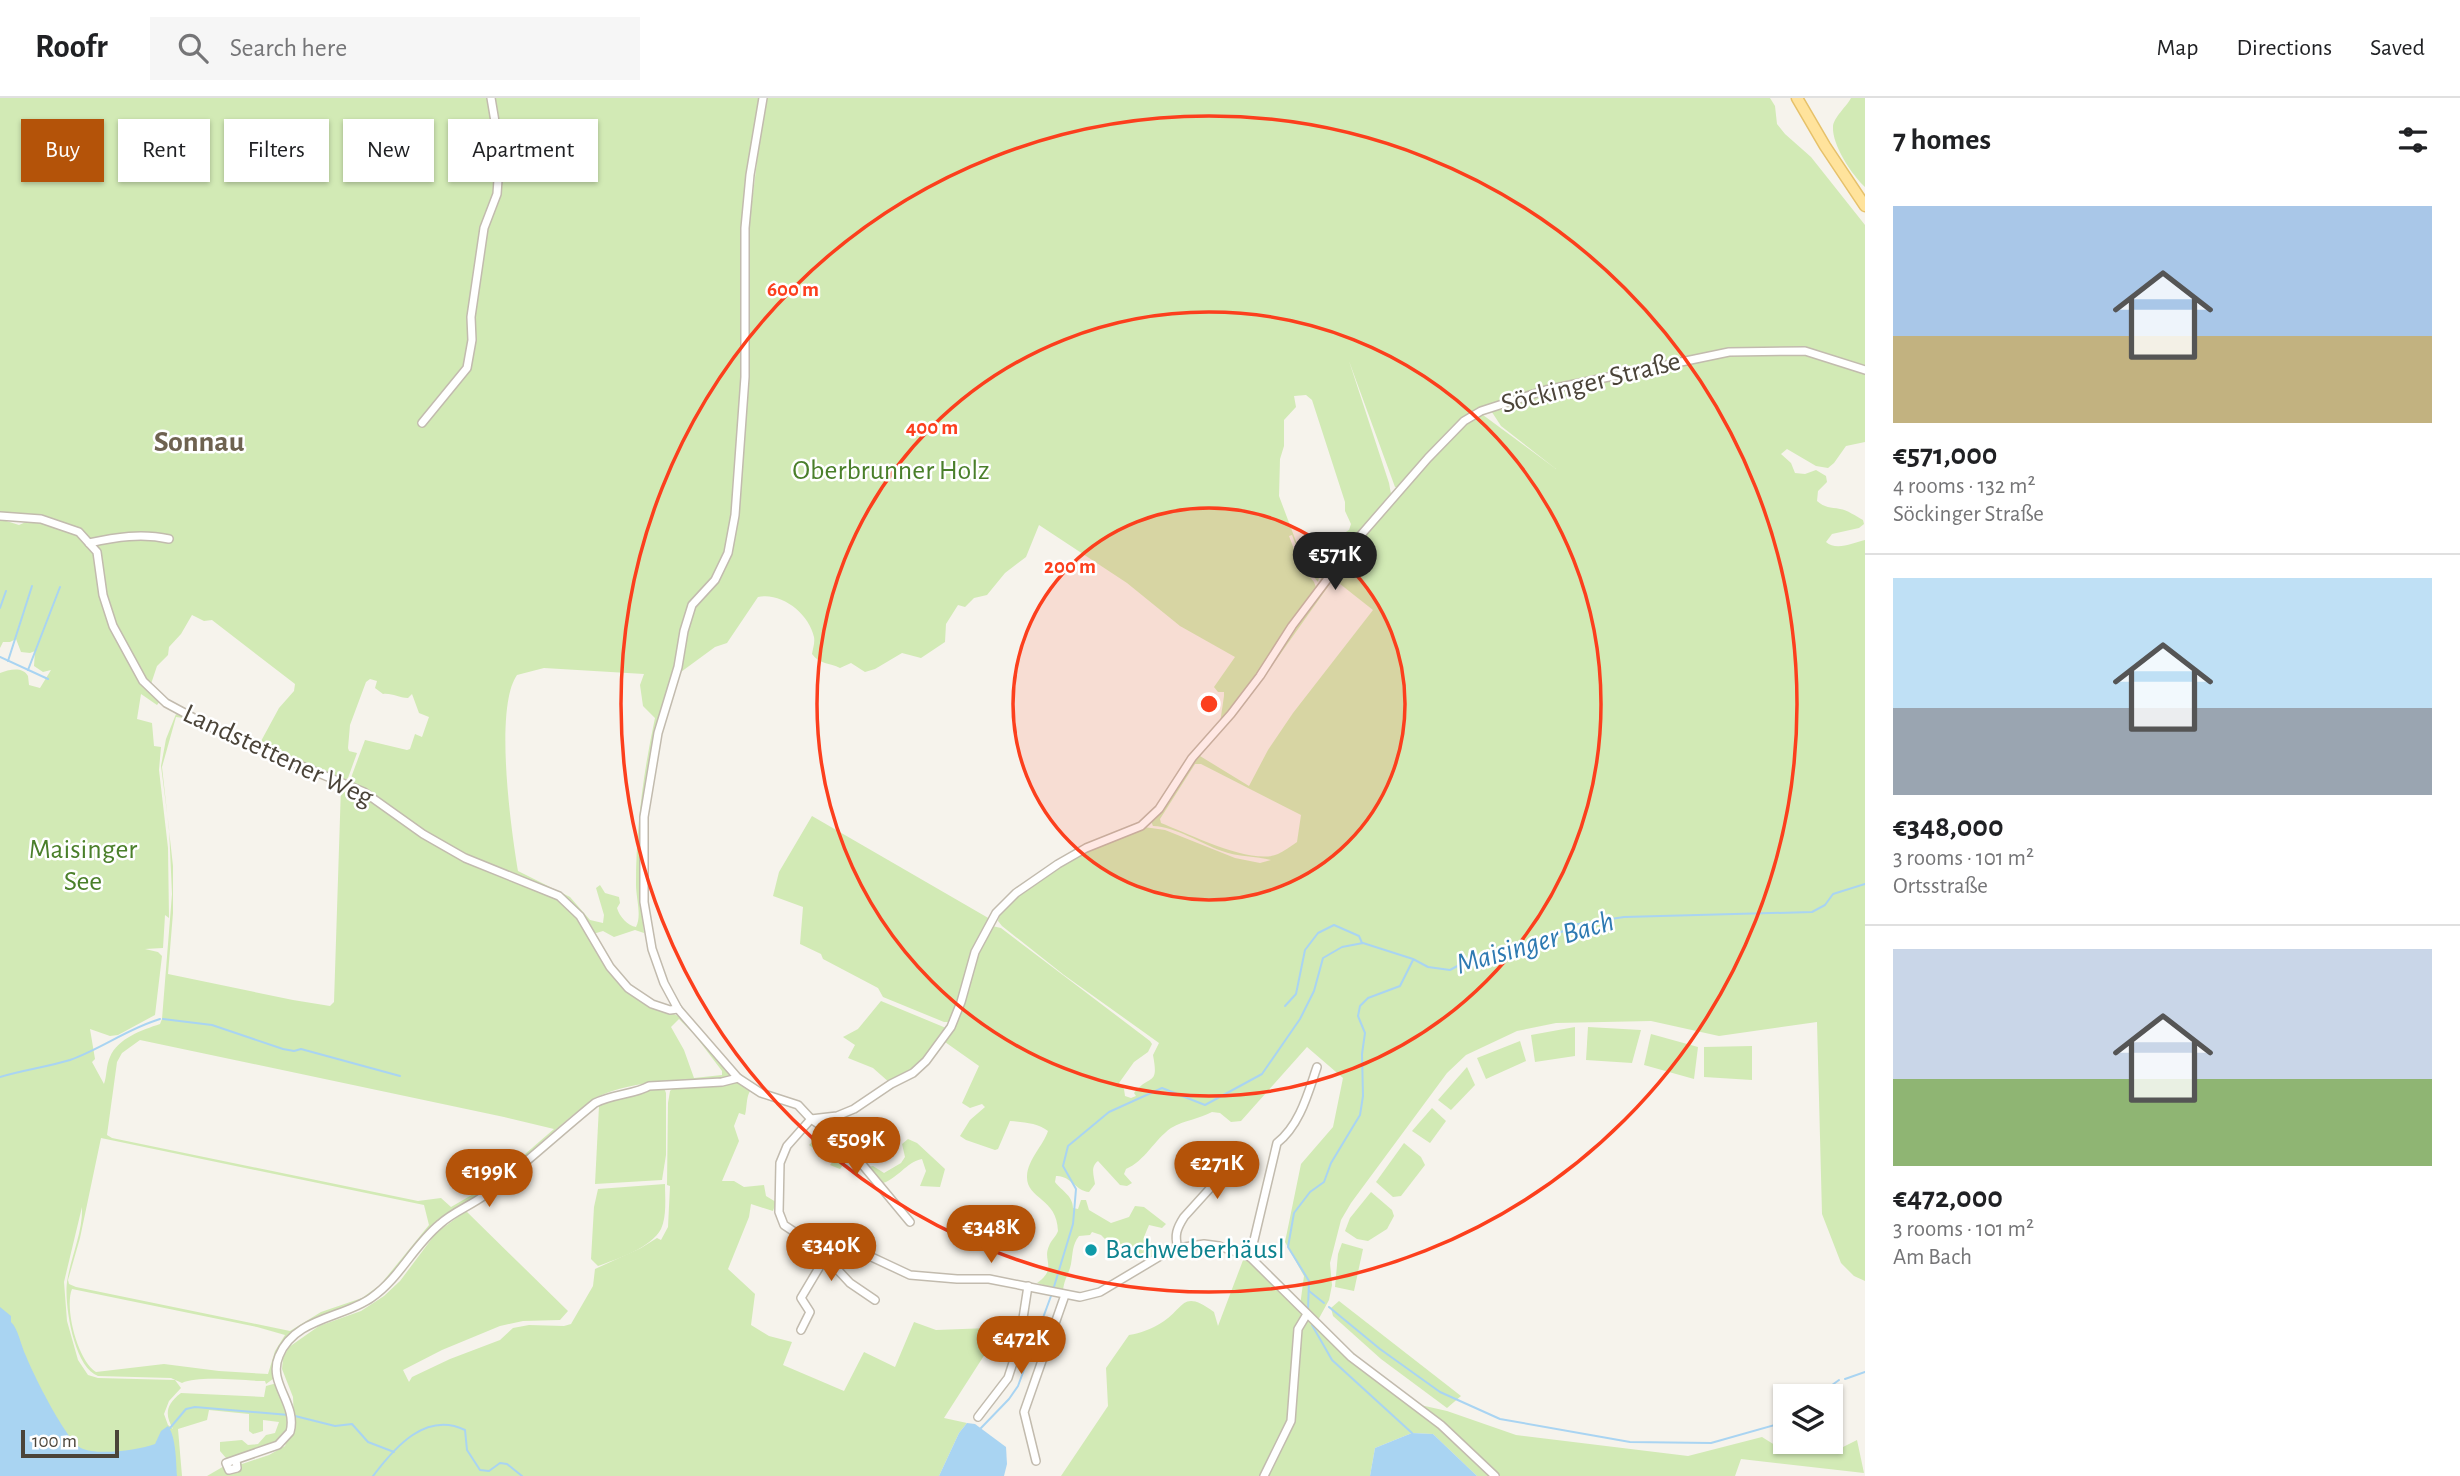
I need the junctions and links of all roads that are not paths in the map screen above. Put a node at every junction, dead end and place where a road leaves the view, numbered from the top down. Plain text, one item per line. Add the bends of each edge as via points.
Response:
1 (491, 98) edge
2 (763, 98) edge
3 (1797, 98) edge
4 (1865, 206) edge
5 (1865, 370) edge
6 (422, 423) dead end
7 (0, 516) edge
8 (169, 539) dead end
9 (103, 540) junction
10 (89, 543) junction
11 (97, 552) junction
12 (678, 1009) junction
13 (1317, 1067) dead end
14 (738, 1078) junction
15 (811, 1119) junction
16 (1242, 1153) dead end
17 (910, 1222) dead end
18 (818, 1240) junction
19 (846, 1245) junction
20 (1178, 1248) junction
21 (1250, 1257) junction
22 (823, 1261) junction
23 (837, 1269) junction
24 (1028, 1286) junction
25 (1062, 1294) junction
26 (875, 1300) dead end
27 (1307, 1314) junction
28 (801, 1330) dead end
29 (978, 1416) dead end
30 (236, 1460) dead end
31 (1036, 1461) dead end
32 (1264, 1476) edge
33 (1495, 1476) edge

1 - 6 street via 500,150 497,194 484,228 467,368
2 - 12 street via 745,228 745,377 735,515 723,562 715,580 692,606 684,631 652,757 644,817 642,882 649,938
3 - 4 main road
5 - 15 street, Söckinger Straße via 1805,351 1730,352 1546,390 1469,417 1360,536 1155,813 1135,829 1065,860 996,913 980,941 951,1027 926,1061 854,1109
7 - 10 street via 41,519 79,532
8 - 9 street via 118,536
9 - 10 street
9 - 11 street
10 - 11 street
11 - 12 street, Landstettener Weg via 113,626 143,681 166,703 220,732 364,792 465,858 559,896 580,916 628,988 652,1004
12 - 14 street
13 - 21 street via 1289,1134 1277,1143
14 - 15 street via 761,1093 798,1105
14 - 30 street via 649,1086 596,1103 471,1205 439,1224 380,1292 314,1323 286,1344 276,1374 288,1402 290,1431 283,1441
15 - 17 street via 847,1145
15 - 18 street via 794,1136 780,1163 779,1212 784,1225
16 - 20 street via 1184,1217 1177,1228
18 - 19 street
18 - 22 street
19 - 23 street
19 - 24 street via 910,1275
20 - 21 street via 1204,1244
20 - 25 street via 1100,1292 1080,1297
21 - 27 street
22 - 23 street
22 - 28 street via 801,1298 810,1312
23 - 26 street
24 - 25 street
24 - 29 street via 1019,1344 1008,1378
25 - 31 street via 1024,1412
27 - 32 street via 1298,1329 1292,1421
27 - 33 street via 1350,1356 1441,1425

